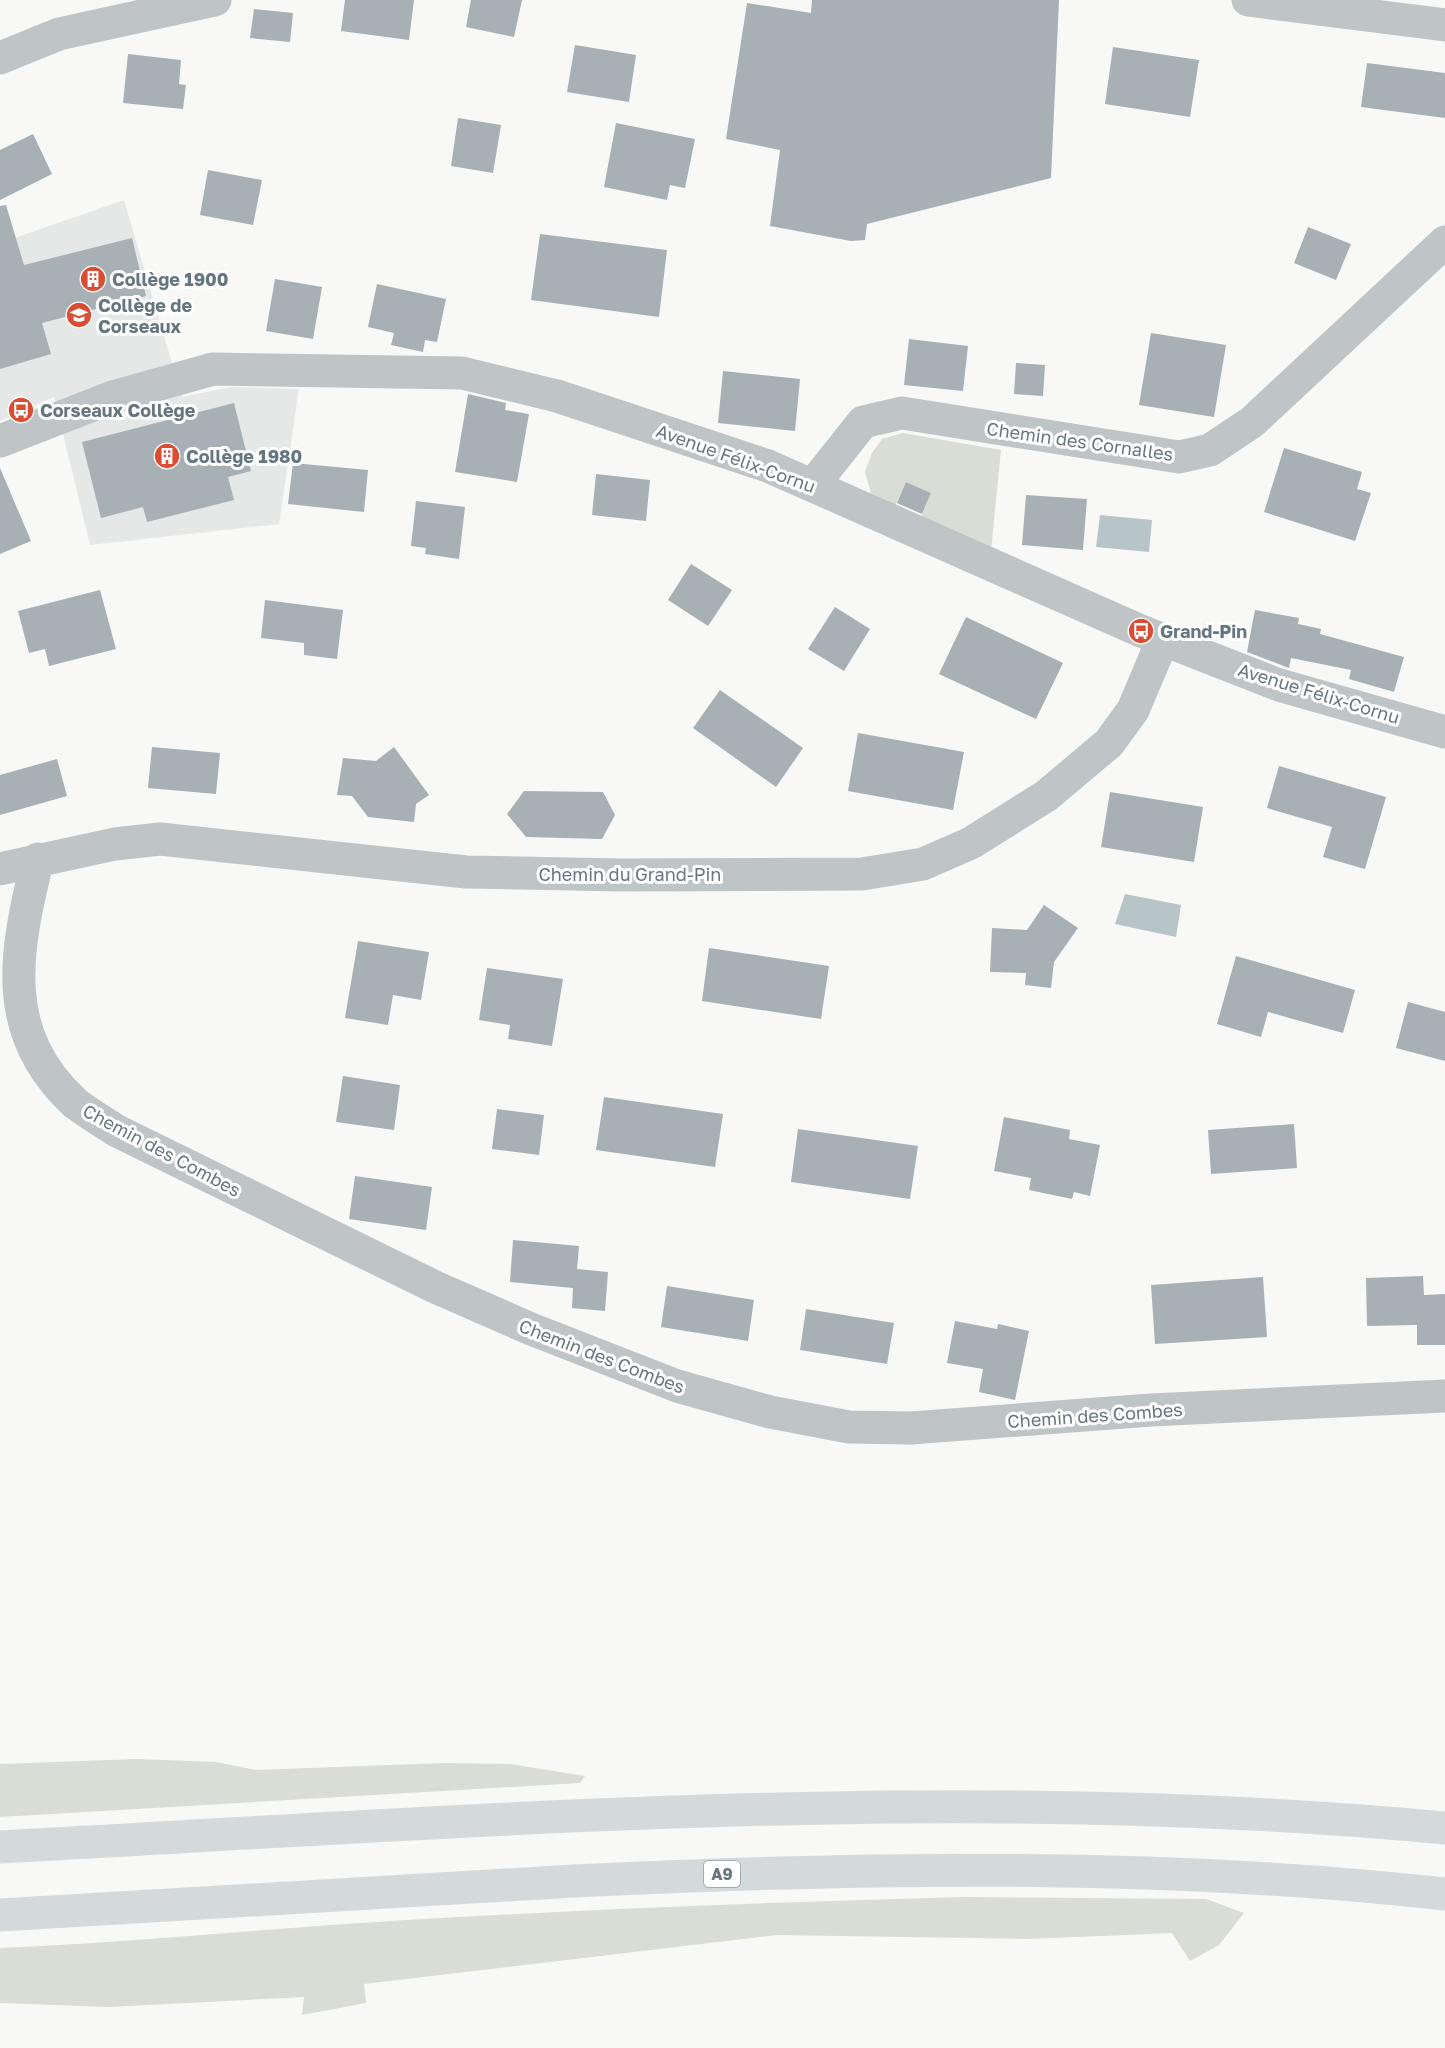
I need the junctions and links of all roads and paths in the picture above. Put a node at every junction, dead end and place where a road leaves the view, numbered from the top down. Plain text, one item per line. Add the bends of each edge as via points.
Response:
1 (215, 0) edge
2 (1248, 0) edge
3 (1445, 26) edge
4 (0, 58) edge
5 (1445, 242) edge
6 (0, 441) edge
7 (813, 485) junction
8 (1163, 639) junction
9 (1445, 732) edge
10 (38, 859) junction
11 (0, 869) edge
12 (1445, 1396) edge
13 (1445, 1828) edge
14 (0, 1847) edge
15 (1445, 1894) edge
16 (0, 1915) edge

1 - 4 street via 60,34
2 - 3 street
5 - 7 street, Chemin des Cornalles via 1252,422 1210,450 1179,457 902,413 863,422
6 - 7 street, Avenue Félix-Cornu via 113,397 213,369 462,373 557,396 768,466
7 - 8 street, Avenue Félix-Cornu
8 - 9 street, Avenue Félix-Cornu via 1279,685
8 - 10 street, Chemin du Grand-Pin via 1133,710 1109,743 1046,796 971,843 923,864 862,874 466,872 160,839
10 - 11 street, Chemin du Grand-Pin
10 - 12 street, Chemin des Combes via 13,968 10,1001 27,1054 73,1102 127,1136 435,1287 678,1386 781,1414 849,1427 891,1428
13 - 14 highway via 1171,1809 871,1807 454,1822
15 - 16 highway, A9 via 1295,1879 1162,1872 1033,1868 870,1870 363,1892

